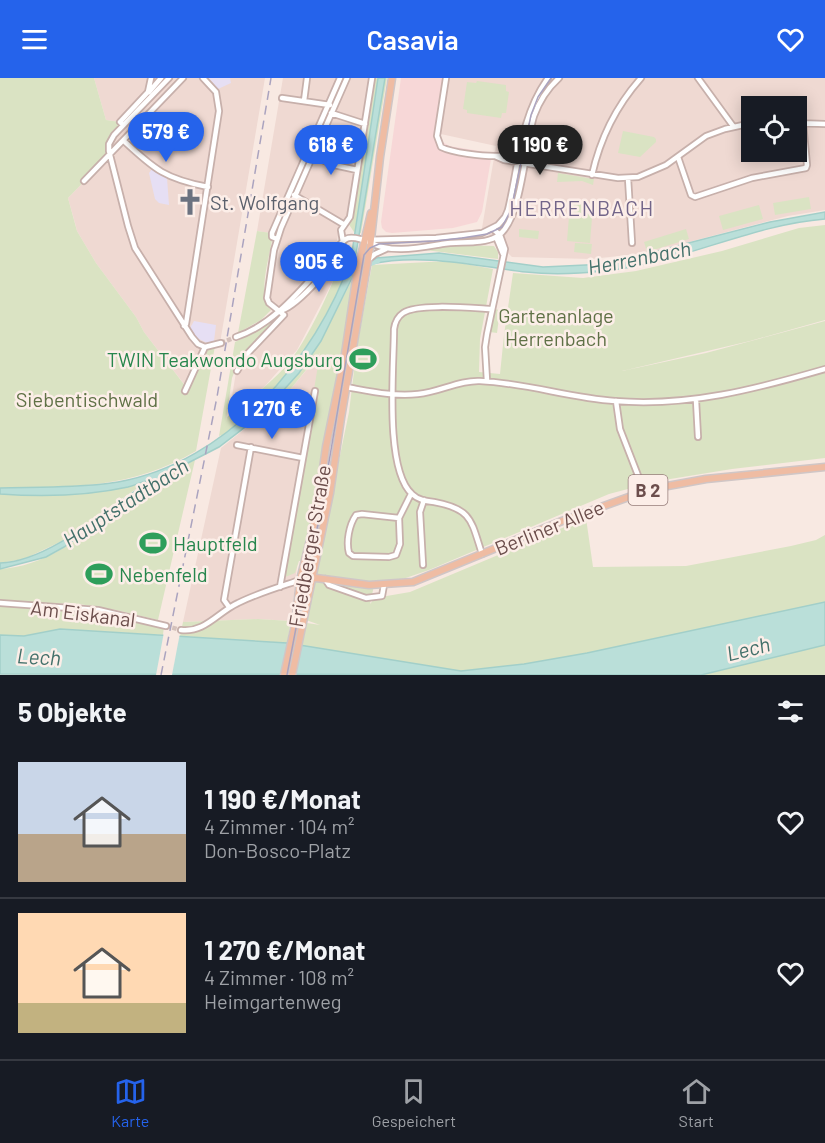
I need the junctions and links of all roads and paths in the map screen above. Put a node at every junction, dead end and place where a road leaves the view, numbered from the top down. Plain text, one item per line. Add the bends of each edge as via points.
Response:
1 (151, 78) edge
2 (161, 78) edge
3 (169, 78) edge
4 (183, 78) edge
5 (203, 78) edge
6 (307, 78) edge
7 (340, 78) edge
8 (347, 78) edge
9 (372, 78) edge
10 (392, 78) edge
11 (446, 78) edge
12 (641, 78) edge
13 (698, 78) edge
14 (553, 79) edge
15 (148, 92) junction
16 (282, 98) dead end
17 (304, 101) junction
18 (328, 105) junction
19 (334, 106) junction
20 (331, 113) junction
21 (807, 123) edge
22 (365, 124) junction
23 (825, 124) edge
24 (123, 125) junction
25 (741, 125) edge
26 (733, 126) junction
27 (124, 141) junction
28 (110, 154) junction
29 (313, 156) junction
30 (678, 157) junction
31 (518, 160) junction
32 (524, 162) junction
33 (807, 162) edge
34 (357, 170) junction
35 (592, 175) junction
36 (628, 178) junction
37 (84, 181) dead end
38 (208, 187) junction
39 (292, 194) junction
40 (343, 224) junction
41 (491, 230) junction
42 (496, 237) junction
43 (366, 240) junction
44 (343, 242) junction
45 (632, 243) dead end
46 (387, 249) junction
47 (336, 250) junction
48 (369, 258) junction
49 (288, 309) junction
50 (491, 309) junction
51 (279, 311) junction
52 (284, 315) junction
53 (184, 326) junction
54 (236, 337) tunnel mouth
55 (221, 344) tunnel mouth
56 (205, 347) junction
57 (825, 369) edge
58 (237, 371) dead end
59 (487, 381) junction
60 (346, 387) junction
61 (185, 391) dead end
62 (315, 391) dead end
63 (393, 393) junction
64 (696, 400) junction
65 (616, 401) junction
66 (698, 437) dead end
67 (237, 445) dead end
68 (250, 447) junction
69 (303, 458) junction
70 (825, 467) edge
71 (639, 478) dead end
72 (411, 494) junction
73 (424, 500) junction
74 (399, 518) junction
75 (482, 554) junction
76 (423, 565) dead end
77 (312, 578) junction
78 (300, 580) junction
79 (326, 581) junction
80 (384, 585) junction
81 (280, 587) junction
82 (0, 603) edge
83 (230, 607) junction
84 (298, 625) junction
85 (166, 626) tunnel mouth
86 (181, 630) tunnel mouth
87 (284, 675) edge
88 (292, 675) edge

1 - 15 street
2 - 15 street
3 - 24 street
4 - 27 street
5 - 38 street via 216,92 219,102
6 - 17 street
7 - 18 street
8 - 19 street
9 - 22 street
10 - 43 main road, Friedberger Straße
11 - 31 street via 437,132 439,144 448,150
12 - 35 street via 614,116
13 - 26 street
14 - 31 street via 536,96 528,113
14 - 32 street via 534,116
15 - 24 street via 120,122
16 - 17 street
17 - 18 street
18 - 19 street
18 - 39 street
19 - 20 street
20 - 22 street
20 - 29 street
21 - 23 street
22 - 34 street
24 - 28 street via 111,139
25 - 26 street
26 - 30 street via 708,136
27 - 28 street
27 - 38 street via 162,174
28 - 37 street
28 - 53 street via 133,242
29 - 34 street
29 - 39 street
30 - 33 street via 695,197 752,178 806,168
30 - 36 street via 654,172
31 - 32 street
31 - 41 street via 508,210
32 - 35 street
32 - 42 street via 513,215
34 - 40 street via 350,217
35 - 36 street
36 - 45 street
38 - 53 street
39 - 40 street
39 - 51 street via 272,233 277,239 267,294 269,303
40 - 44 street
41 - 42 street
41 - 43 street via 436,238
42 - 46 street
42 - 50 street via 505,249
43 - 44 street via 353,238
43 - 46 street
43 - 48 main road, Friedberger Straße
43 - 78 main road, Friedberger Straße
44 - 47 street
46 - 48 street
47 - 49 street via 330,266
47 - 51 street
48 - 60 main road, Friedberger Straße
49 - 51 street
49 - 52 street
50 - 59 street via 485,347
50 - 63 street via 416,309 400,315 394,329
51 - 52 street
51 - 54 street via 254,330
52 - 58 street via 248,353
53 - 56 street via 194,341
55 - 56 street
56 - 61 street
57 - 64 street
59 - 63 street via 420,394
59 - 65 street
60 - 63 street
60 - 77 main road, Friedberger Straße
62 - 69 street
63 - 72 street via 398,462 402,480
64 - 65 street
64 - 66 street
65 - 71 street via 620,429
67 - 68 street
68 - 69 street
68 - 83 street via 224,600
69 - 81 street
70 - 75 main road, Berliner Allee / B 2 via 706,479 651,489
72 - 73 street
72 - 74 street
73 - 75 street via 453,506 465,514
73 - 76 street via 420,512
74 - 74 street via 356,515 349,534 349,554 396,555 400,544
75 - 80 main road, Berliner Allee / B 2 via 413,582
77 - 78 main road, Berliner Allee / B 2
77 - 79 main road, Berliner Allee / B 2
77 - 84 main road, Friedberger Straße
78 - 81 street
78 - 84 main road, Friedberger Straße
79 - 80 main road, Berliner Allee / B 2
79 - 80 street, Berliner Allee via 366,598 382,596
81 - 83 street
82 - 85 street, Am Eiskanal via 98,610
83 - 86 street via 201,627
84 - 87 main road, Friedberger Straße
84 - 88 main road, Friedberger Straße

